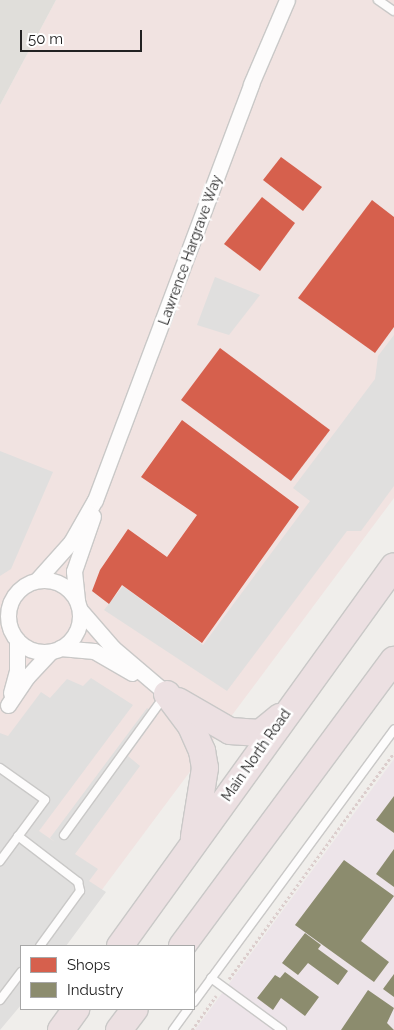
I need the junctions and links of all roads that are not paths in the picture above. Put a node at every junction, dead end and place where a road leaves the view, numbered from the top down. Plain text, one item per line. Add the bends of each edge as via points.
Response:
1 (287, 0) edge
2 (378, 0) edge
3 (394, 12) edge
4 (95, 500) junction
5 (394, 566) edge
6 (37, 580) junction
7 (19, 589) junction
8 (0, 596) edge
9 (79, 606) junction
10 (9, 633) edge
11 (56, 650) junction
12 (394, 660) edge
13 (163, 691) junction
14 (4, 710) edge
15 (286, 713) junction
16 (394, 730) edge
17 (0, 768) edge
18 (64, 835) dead end
19 (18, 836) junction
20 (192, 845) junction
21 (0, 861) edge
22 (41, 945) edge
23 (121, 945) edge
24 (183, 945) edge
25 (20, 973) edge
26 (211, 978) junction
27 (0, 1000) edge
28 (195, 1001) edge
29 (75, 1010) edge
30 (134, 1010) edge
31 (187, 1010) edge
32 (61, 1030) edge
33 (119, 1030) edge
34 (173, 1030) edge
35 (282, 1030) edge

1 - 4 street, Lawrence Hargrave Way via 251,84
2 - 3 lane
4 - 6 street, Lawrence Hargrave Way via 71,542
4 - 9 street, Lawrence Hargrave Way via 90,528 74,570
5 - 15 highway, Main North Road
6 - 7 street
6 - 9 street via 57,582
7 - 8 street
7 - 10 street via 9,605
9 - 11 street via 74,636
9 - 13 street via 113,648
10 - 11 street via 33,650
10 - 14 street via 17,670
11 - 13 street via 94,651
11 - 14 street via 27,677
12 - 24 highway
13 - 15 highway via 230,731 260,733
13 - 18 lane
13 - 20 highway via 190,724 204,760 200,807
15 - 20 highway, Main North Road
16 - 26 lane
17 - 19 lane via 45,800
19 - 21 lane
19 - 22 lane via 78,882 80,890
20 - 23 highway, Main North Road
25 - 27 lane
26 - 28 lane
26 - 35 lane
29 - 32 highway
30 - 33 highway
31 - 34 lane

